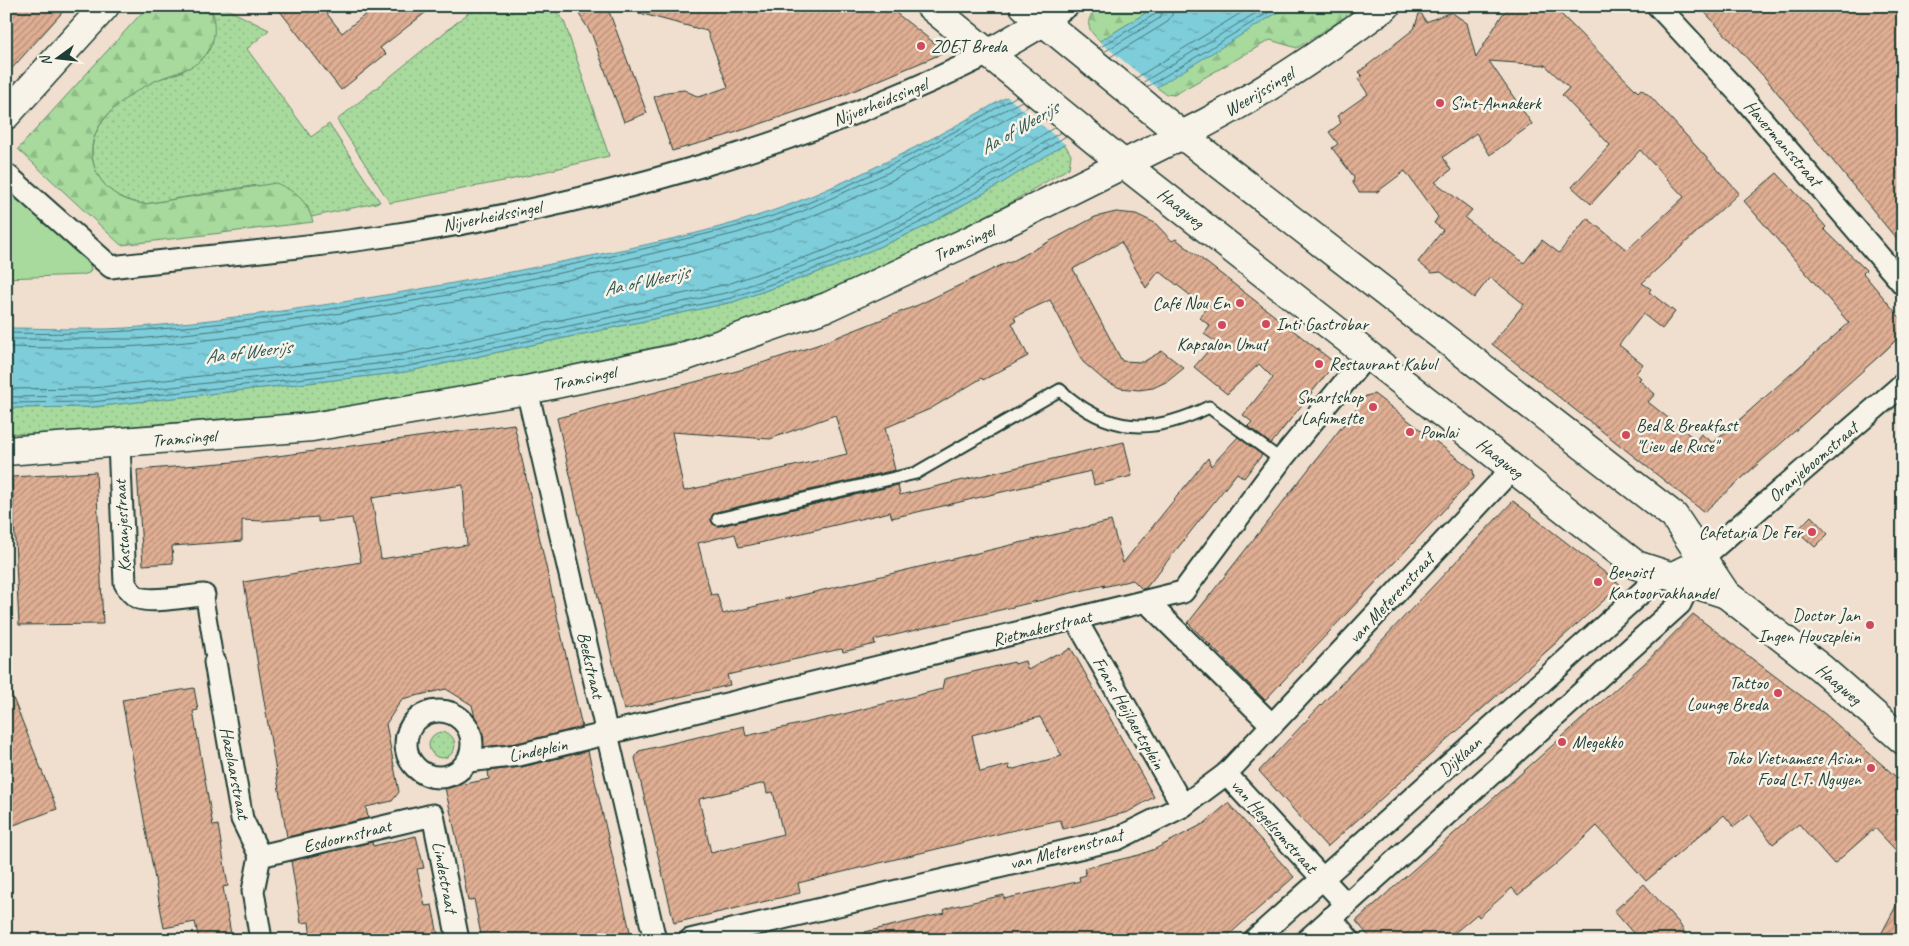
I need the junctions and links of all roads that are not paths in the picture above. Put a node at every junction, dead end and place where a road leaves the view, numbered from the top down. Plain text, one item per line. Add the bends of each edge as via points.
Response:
1 (105, 6) edge
2 (930, 6) edge
3 (1068, 6) edge
4 (1386, 6) edge
5 (1658, 6) edge
6 (1033, 14) edge
7 (988, 54) junction
8 (6, 115) edge
9 (1182, 136) junction
10 (1124, 164) junction
11 (6, 174) edge
12 (1903, 284) edge
13 (1368, 355) junction
14 (1903, 384) edge
15 (527, 390) junction
16 (119, 443) junction
17 (6, 451) edge
18 (1281, 460) junction
19 (1513, 468) junction
20 (718, 519) dead end
21 (1686, 572) junction
22 (204, 595) joint
23 (1147, 602) junction
24 (1076, 620) junction
25 (215, 662) joint
26 (1272, 725) junction
27 (1900, 732) edge
28 (607, 734) junction
29 (468, 761) dead end
30 (1226, 774) junction
31 (1183, 806) junction
32 (433, 814) joint
33 (260, 856) junction
34 (1322, 879) junction
35 (1338, 911) junction
36 (261, 940) edge
37 (458, 940) edge
38 (655, 940) edge
39 (690, 940) edge
40 (1254, 940) edge
41 (1306, 940) edge
42 (1349, 940) edge

1 - 8 main road
2 - 7 main road, Haagweg
3 - 6 street
4 - 9 main road, Weerijssingel via 1308,63
5 - 12 street, Havermansstraat via 1746,101
6 - 7 main road
6 - 9 main road, Haagweg
7 - 10 main road, Haagweg
7 - 11 street, Nijverheidssingel via 942,77 796,135 715,162 570,200 392,235 111,267
9 - 10 main road, Weerijssingel
9 - 21 main road, Haagweg via 1674,516
10 - 13 main road, Haagweg
10 - 15 main road, Tramsingel via 826,307 683,356
13 - 18 street, Rietmakerstraat
13 - 19 main road, Haagweg
14 - 21 street, Oranjeboomstraat
15 - 16 main road, Tramsingel via 312,427
15 - 28 street, Beekstraat
16 - 17 main road, Tramsingel
16 - 22 street, Kastanjestraat via 125,583 139,598
18 - 20 lane via 1209,407 1183,420 1133,428 1106,421 1077,406 1060,390 916,473
18 - 23 street, Rietmakerstraat via 1183,592
19 - 21 main road, Haagweg via 1636,565
19 - 26 street, van Meterenstraat
21 - 27 main road, Haagweg via 1726,594
21 - 34 street, Dijklaan via 1652,583
21 - 35 street, Dijklaan via 1680,604
22 - 25 street
23 - 24 street, Rietmakerstraat
23 - 26 street
24 - 28 street, Rietmakerstraat
24 - 31 street, Frans Heijlaertsplein
25 - 33 street, Hazelaarstraat via 242,819
26 - 30 street, van Meterenstraat
28 - 29 street, Lindeplein via 519,755
28 - 38 street, Beekstraat
30 - 31 street, van Meterenstraat
30 - 34 street, van Hegelsomstraat
31 - 39 street, van Meterenstraat via 1118,839
32 - 33 street, Esdoornstraat
32 - 37 street, Lindestraat
33 - 36 street via 253,891
34 - 35 street, van Hegelsomstraat
34 - 40 street, Dijklaan
35 - 41 street, Dijklaan
35 - 42 street, van Hegelsomstraat

